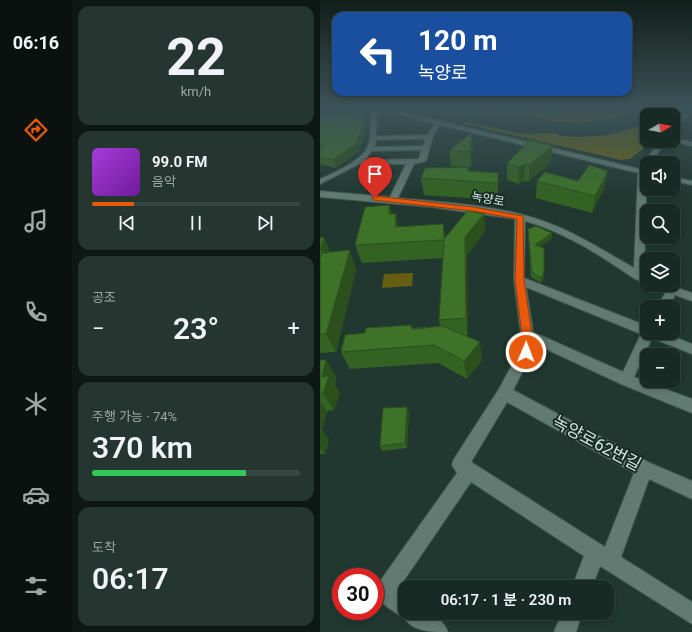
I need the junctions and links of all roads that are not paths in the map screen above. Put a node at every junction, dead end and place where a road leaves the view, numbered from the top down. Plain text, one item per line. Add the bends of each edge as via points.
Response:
1 (372, 138) edge
2 (429, 138) edge
3 (510, 138) edge
4 (680, 141) edge
5 (692, 144) edge
6 (426, 148) junction
7 (370, 149) junction
8 (356, 162) junction
9 (411, 162) junction
10 (640, 167) edge
11 (680, 180) edge
12 (320, 182) edge
13 (692, 183) edge
14 (320, 194) edge
15 (645, 196) edge
16 (393, 200) junction
17 (520, 218) junction
18 (644, 252) edge
19 (640, 276) edge
20 (520, 280) junction
21 (675, 292) edge
22 (692, 297) edge
23 (640, 329) edge
24 (527, 335) junction
25 (644, 340) edge
26 (670, 340) edge
27 (692, 349) edge
28 (626, 380) junction
29 (504, 393) junction
30 (692, 406) edge
31 (644, 469) junction
32 (469, 470) junction
33 (692, 490) edge
34 (602, 558) junction
35 (587, 580) edge
36 (398, 601) edge
37 (692, 614) edge
38 (422, 620) edge
39 (569, 620) edge
40 (437, 632) edge
41 (565, 632) edge

1 - 7 street
2 - 6 street
3 - 10 street
4 - 5 street
6 - 7 street
6 - 9 street via 422,162
7 - 8 street
8 - 9 street
8 - 12 street
9 - 16 street
11 - 13 street
14 - 16 street, 녹양로
15 - 18 street, 녹양로
16 - 17 street, 녹양로 via 473,209
17 - 19 street, 녹양로 via 546,225 571,236
17 - 20 street
20 - 23 street
20 - 24 street
21 - 22 street
24 - 28 street
24 - 29 street via 526,352
25 - 28 street
26 - 27 street
28 - 30 street
29 - 31 street, 녹양로62번길
29 - 32 street via 460,465
31 - 33 street, 녹양로62번길
31 - 34 street
32 - 34 street
32 - 36 street via 385,591
34 - 35 street
34 - 37 street
38 - 40 street
39 - 41 street

